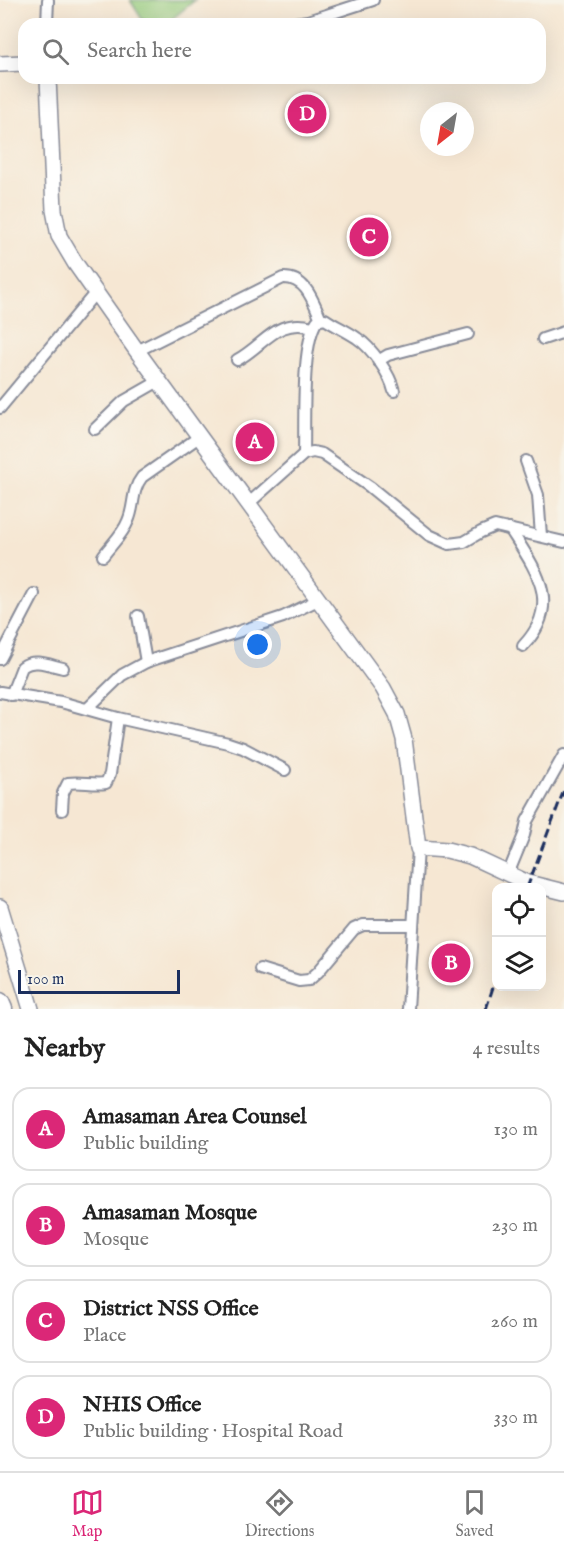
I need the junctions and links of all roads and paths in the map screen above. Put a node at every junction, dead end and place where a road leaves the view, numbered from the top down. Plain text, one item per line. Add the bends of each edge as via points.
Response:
1 (48, 0) edge
2 (373, 0) edge
3 (47, 18) edge
4 (317, 18) edge
5 (18, 63) edge
6 (0, 64) edge
7 (48, 84) edge
8 (96, 292) junction
9 (317, 323) junction
10 (564, 332) edge
11 (468, 334) dead end
12 (543, 339) dead end
13 (137, 351) junction
14 (237, 360) dead end
15 (378, 361) junction
16 (159, 381) junction
17 (394, 391) dead end
18 (0, 408) edge
19 (94, 429) dead end
20 (199, 436) junction
21 (304, 454) junction
22 (526, 461) dead end
23 (248, 504) junction
24 (510, 529) junction
25 (541, 536) junction
26 (564, 543) edge
27 (103, 556) dead end
28 (34, 594) dead end
29 (320, 599) junction
30 (138, 616) dead end
31 (523, 646) dead end
32 (0, 659) edge
33 (146, 662) junction
34 (63, 668) dead end
35 (6, 694) edge
36 (87, 708) junction
37 (118, 718) junction
38 (564, 755) edge
39 (285, 770) dead end
40 (62, 810) dead end
41 (417, 848) junction
42 (508, 874) junction
43 (564, 892) edge
44 (0, 907) edge
45 (413, 925) junction
46 (260, 969) dead end
47 (0, 1002) edge
48 (3, 1009) edge
49 (31, 1009) edge
50 (408, 1009) edge

1 - 3 street
2 - 4 street
5 - 6 main road
7 - 8 main road via 54,210 59,236
8 - 13 main road
8 - 18 street
9 - 13 street via 305,287 295,279 283,278
9 - 14 street via 274,331
9 - 15 street via 325,319 359,339
9 - 21 street via 307,357
10 - 12 street
11 - 15 street
13 - 16 main road
15 - 17 street
16 - 19 street via 124,401
16 - 20 main road
20 - 23 main road
20 - 27 street via 136,484 129,520
21 - 23 street
21 - 24 street via 322,454 429,535 450,544 464,542 495,526
22 - 25 street via 538,495
23 - 29 main road
24 - 25 street
24 - 31 street via 538,575 544,597 542,618
25 - 26 street
28 - 32 street
29 - 33 street via 272,621
29 - 41 main road via 397,714 404,739
30 - 33 street
33 - 36 street via 122,675
34 - 35 street via 34,662 24,665
35 - 36 street
36 - 37 street
37 - 39 street via 228,743
37 - 40 street via 106,783 68,783
38 - 42 street via 527,821
41 - 42 main road via 470,856
41 - 45 street
42 - 43 main road
44 - 49 main road
45 - 46 street via 363,925 354,929 309,980 298,981
45 - 50 street
47 - 48 highway

